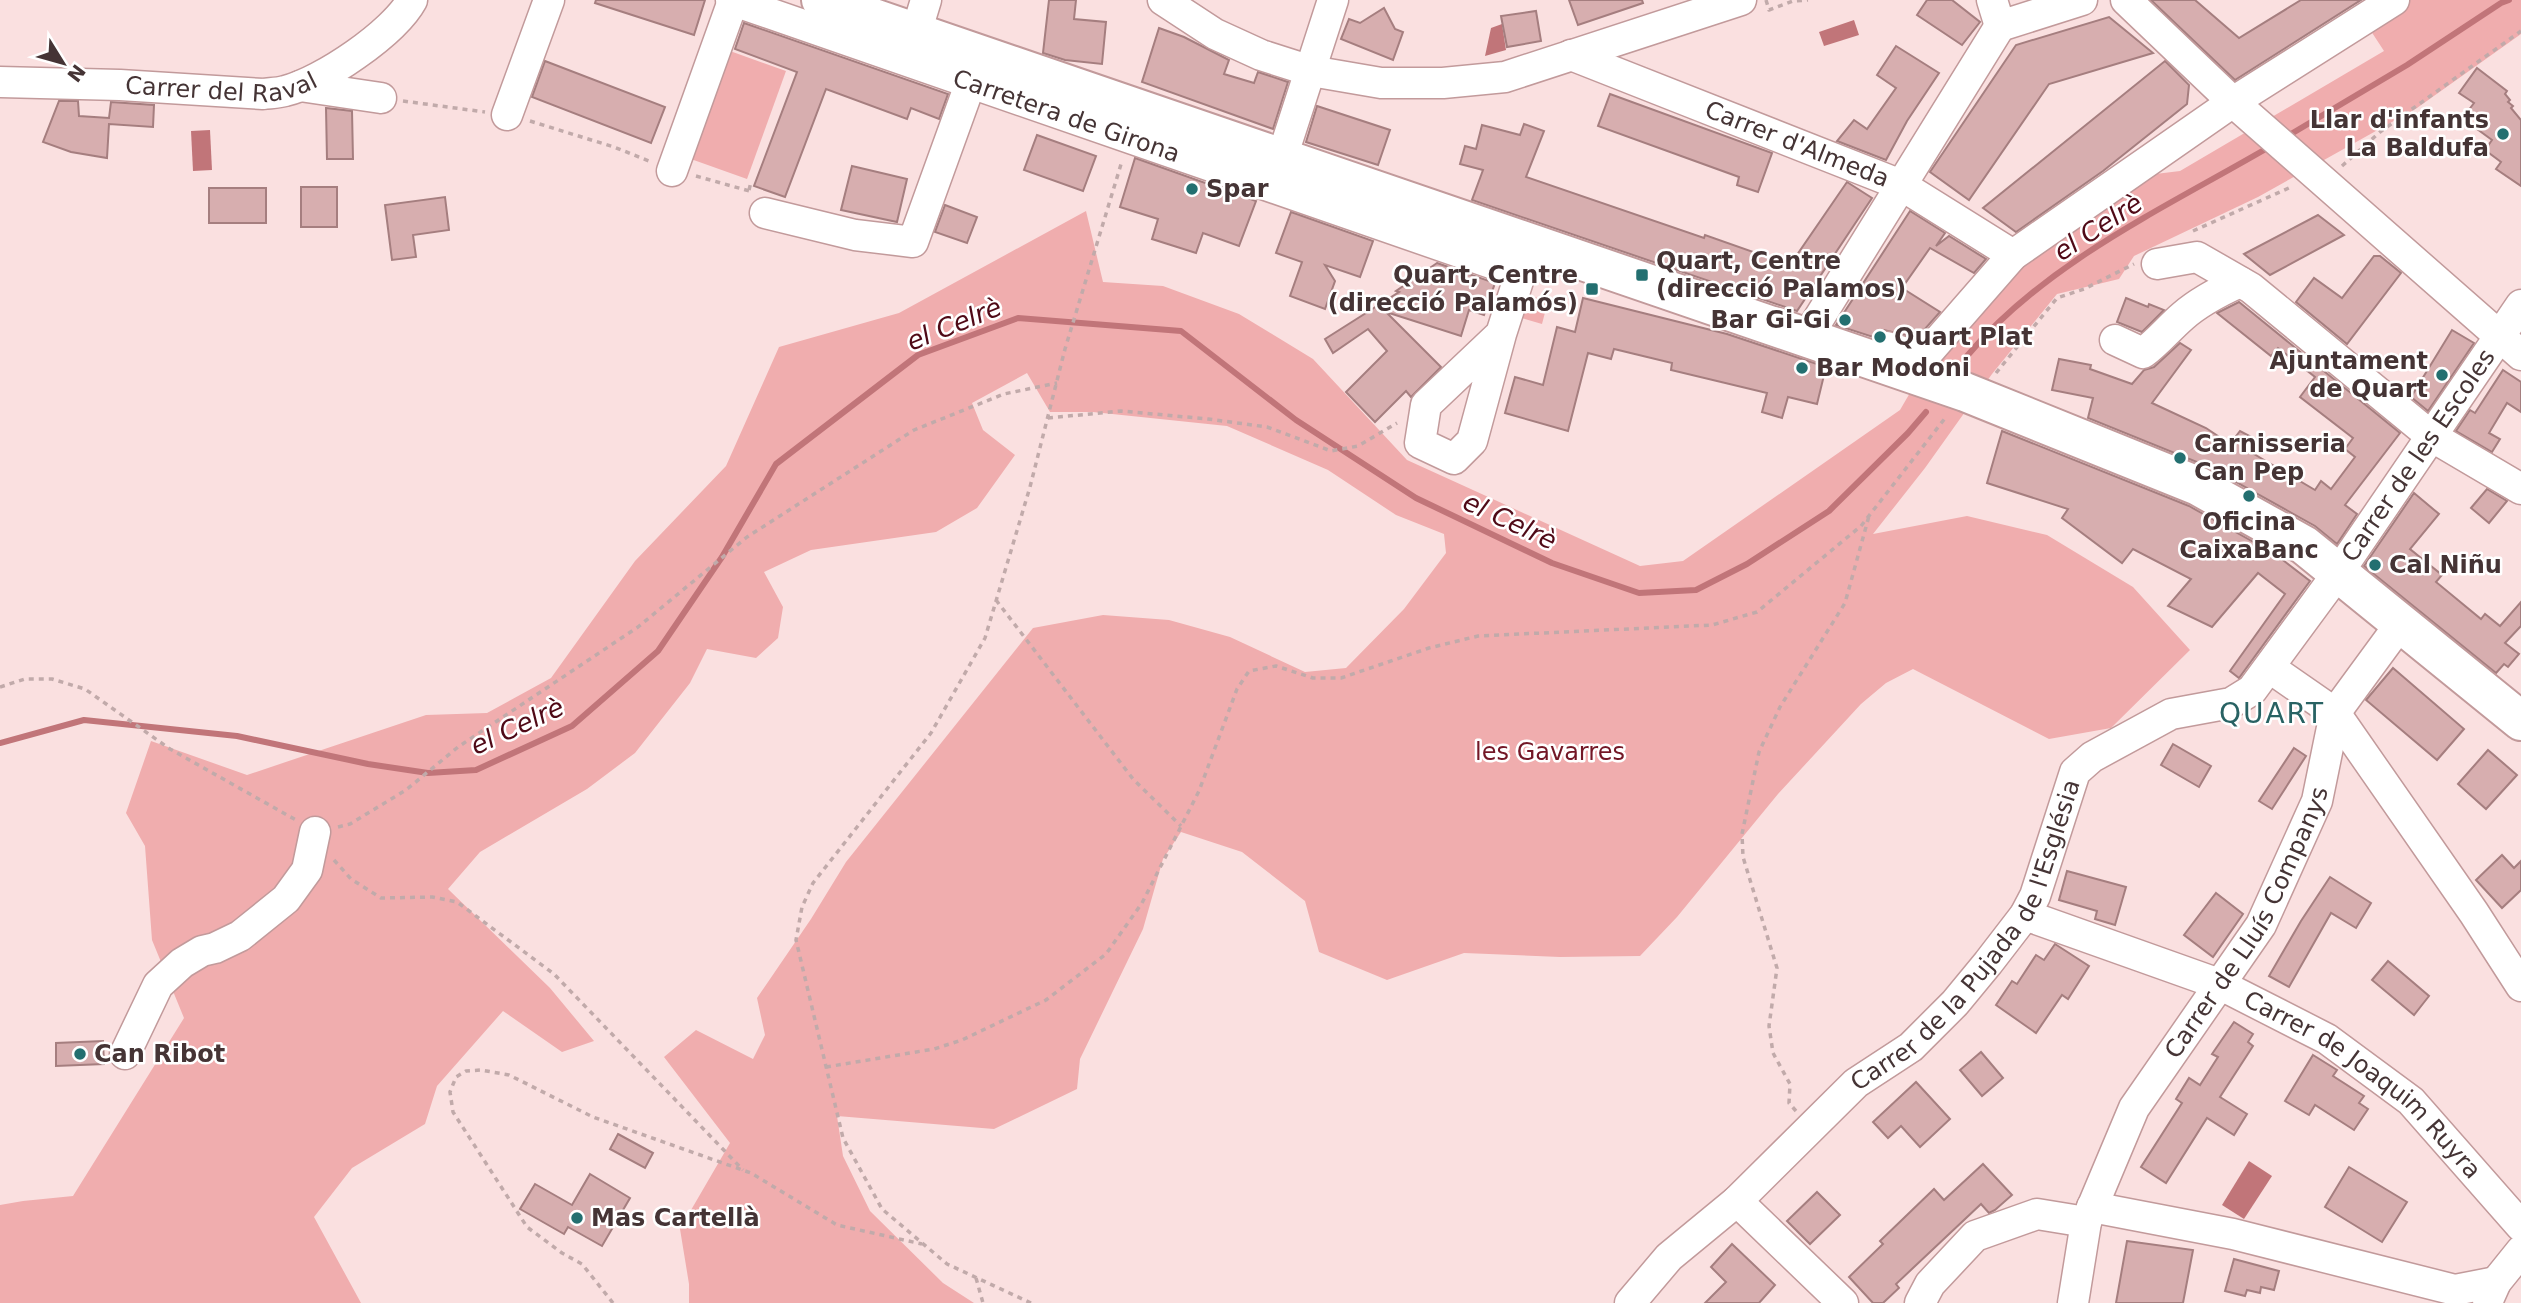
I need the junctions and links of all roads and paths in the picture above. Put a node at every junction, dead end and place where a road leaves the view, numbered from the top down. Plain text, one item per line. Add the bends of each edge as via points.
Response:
1 (412, 0) edge
2 (550, 0) edge
3 (732, 0) edge
4 (821, 0) edge
5 (1163, 0) edge
6 (1333, 0) edge
7 (1741, 0) edge
8 (1766, 0) edge
9 (1808, 0) edge
10 (2082, 0) edge
11 (2126, 0) edge
12 (2394, 0) edge
13 (1996, 13) edge
14 (921, 16) edge
15 (2521, 31) edge
16 (1571, 55) junction
17 (975, 70) junction
18 (1311, 71) junction
19 (0, 82) edge
20 (300, 86) junction
21 (381, 98) dead end
22 (2233, 102) junction
23 (507, 115) dead end
24 (1129, 139) junction
25 (672, 171) joint
26 (2335, 172) dead end
27 (1277, 173) junction
28 (751, 182) dead end
29 (1901, 184) junction
30 (2298, 187) dead end
31 (765, 213) dead end
32 (2182, 234) dead end
33 (2013, 255) junction
34 (1525, 258) junction
35 (2146, 264) joint
36 (2241, 282) junction
37 (2521, 304) edge
38 (1810, 332) junction
39 (1501, 334) dead end
40 (2499, 335) junction
41 (2115, 340) dead end
42 (2521, 355) edge
43 (1057, 383) junction
44 (1965, 392) junction
45 (1048, 418) junction
46 (1376, 436) dead end
47 (2431, 436) junction
48 (2521, 489) edge
49 (1870, 514) junction
50 (2338, 573) junction
51 (996, 600) junction
52 (2402, 622) junction
53 (2270, 668) junction
54 (0, 687) edge
55 (2335, 713) junction
56 (2521, 721) edge
57 (1181, 826) junction
58 (315, 832) junction
59 (2025, 915) junction
60 (2219, 984) junction
61 (2521, 986) edge
62 (125, 1054) dead end
63 (826, 1067) junction
64 (1810, 1127) junction
65 (743, 1170) junction
66 (1737, 1201) junction
67 (2089, 1214) junction
68 (2521, 1226) edge
69 (924, 1245) junction
70 (2521, 1251) edge
71 (975, 1278) junction
72 (2491, 1292) edge
73 (613, 1303) edge
74 (983, 1303) edge
75 (1031, 1303) edge
76 (1630, 1303) edge
77 (1843, 1303) edge
78 (1920, 1303) edge
79 (2073, 1303) edge

1 - 20 street, Carrer del Raval via 391,27 364,49
2 - 23 street
3 - 17 street, Carretera de Girona
3 - 25 street
4 - 14 main road
5 - 18 street via 1216,34
6 - 18 street
7 - 16 street
8 - 9 path via 1769,10
10 - 13 street
11 - 22 street
12 - 22 street
13 - 29 street
14 - 17 main road
15 - 26 path via 2380,132
16 - 18 street via 1506,77 1444,83 1381,83
16 - 29 street, Carrer d'Almeda
17 - 24 street, Carretera de Girona
17 - 27 main road
17 - 31 street via 913,242 855,235
18 - 27 street
19 - 20 street, Carrer del Raval via 263,94
20 - 21 street
22 - 33 street
22 - 40 street
24 - 27 street, Carretera de Girona
24 - 43 path
25 - 28 path via 749,190
27 - 34 main road
29 - 33 street, Carrer d'Almeda
29 - 38 street
30 - 32 path
33 - 38 street via 1923,358
34 - 38 main road
34 - 39 street
35 - 36 street via 2197,257
35 - 44 path via 2057,298 1993,376
36 - 41 street via 2218,291 2185,314 2143,354
36 - 47 street
37 - 40 street, Carrer de les Escoles
38 - 44 main road
40 - 42 street
40 - 47 street, Carrer de les Escoles
43 - 45 path
43 - 58 path via 1004,394 914,430 747,537 638,627 458,747 406,790 350,824
44 - 49 path
44 - 50 main road via 2197,486 2304,545
45 - 46 path via 1121,411 1197,418 1267,427 1331,451
45 - 51 path
47 - 48 street
47 - 50 street, Carrer de les Escoles
49 - 57 path via 1757,612 1712,625 1478,636 1341,678 1313,678 1276,666 1249,671 1237,689
49 - 64 path via 1845,603 1780,707 1759,752 1742,834 1743,857 1777,968 1769,1026 1773,1053 1790,1084 1789,1102
50 - 52 main road
50 - 53 street, Carrer de la Pujada de l'Església
51 - 57 path via 1133,779
51 - 63 path via 985,638 931,733 813,883 802,907 796,940
52 - 55 street, Carrer de Lluís Companys
52 - 56 main road
53 - 55 street
53 - 59 street, Carrer de la Pujada de l'Església via 2252,690 2231,703 2171,714 2092,757 2076,772
54 - 58 path via 25,679 52,678 85,689 170,749
55 - 60 street, Carrer de Lluís Companys via 2317,801 2261,925
55 - 61 street
57 - 63 path via 1142,903 1107,954 1046,1000 934,1049
58 - 62 street via 307,870 286,899 240,936 202,951 158,985
58 - 65 path via 351,879 381,898 432,897 457,902 554,974
59 - 60 street, Carrer de Joaquim Ruyra
59 - 64 street, Carrer de la Pujada de l'Església via 1955,1003 1911,1047 1856,1083
60 - 67 street, Carrer de Lluís Companys via 2133,1108
60 - 68 street, Carrer de Joaquim Ruyra via 2327,1039 2412,1101
63 - 69 path via 843,1138 875,1197 882,1209
64 - 66 street, Carrer de la Pujada de l'Església
65 - 69 path via 837,1225
65 - 73 path via 593,1117 509,1074 481,1070 456,1077 450,1092 453,1112 527,1227 582,1264
66 - 76 street, Carrer de la Pujada de l'Església via 1669,1257
66 - 77 street
67 - 72 street via 2233,1234 2455,1290
67 - 78 street via 2037,1214 1975,1236 1930,1284
67 - 79 street, Carrer de Lluís Companys
69 - 71 path
70 - 72 street
71 - 74 path
71 - 75 path

